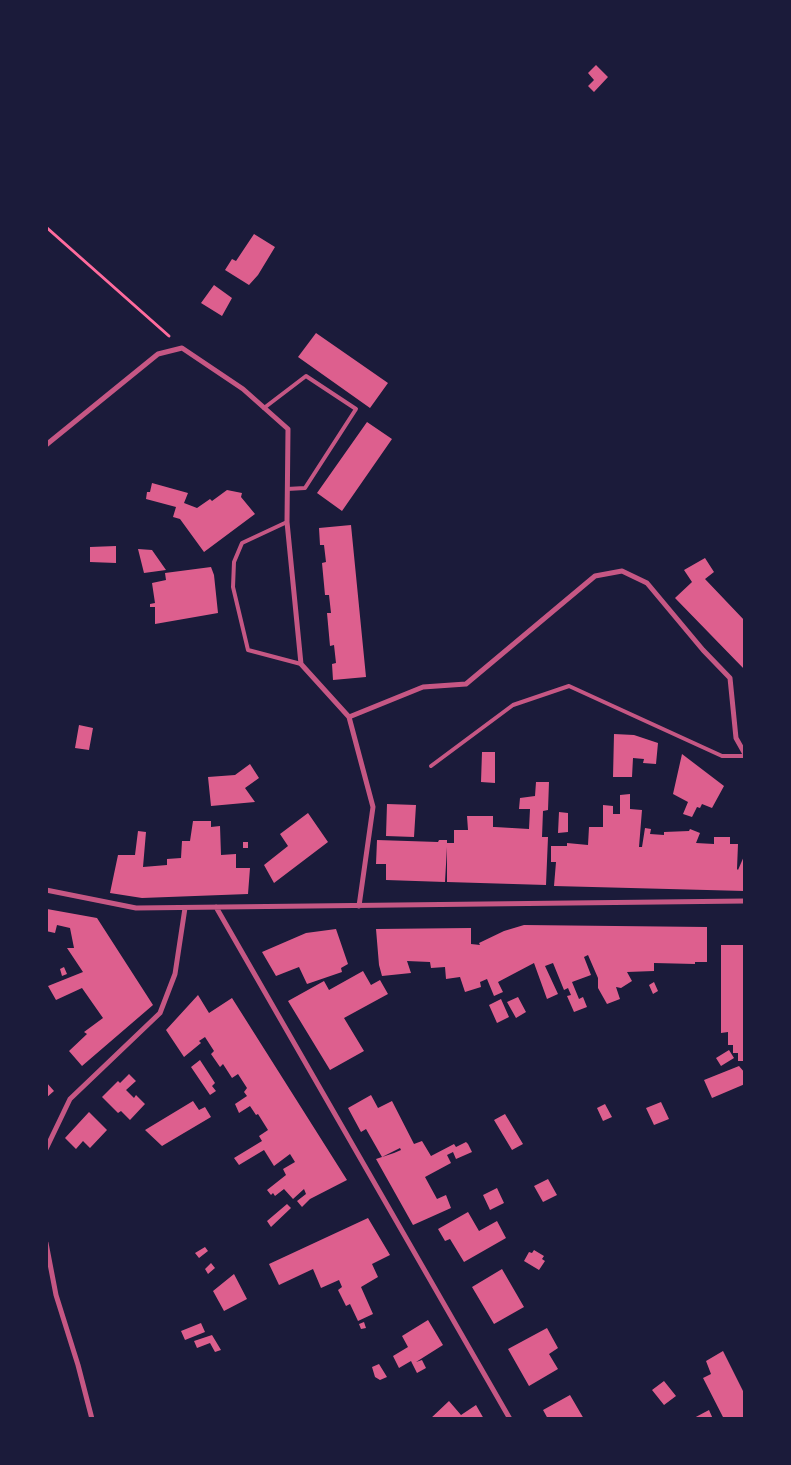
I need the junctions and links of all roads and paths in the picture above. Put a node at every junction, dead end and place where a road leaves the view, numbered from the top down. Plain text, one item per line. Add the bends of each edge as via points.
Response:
1 (46, 227) edge
2 (182, 348) junction
3 (264, 408) junction
4 (46, 445) edge
5 (288, 489) junction
6 (287, 522) junction
7 (301, 664) junction
8 (349, 717) junction
9 (745, 755) edge
10 (431, 766) dead end
11 (46, 890) edge
12 (745, 901) edge
13 (359, 906) junction
14 (216, 907) junction
15 (185, 908) junction
16 (46, 1149) edge
17 (46, 1243) edge
18 (92, 1419) edge
19 (510, 1419) edge

1 - 2 path
2 - 3 street via 243,389
2 - 4 street via 158,354
3 - 5 street via 288,429
3 - 5 lane via 306,376 356,409 305,488
5 - 6 street
6 - 7 street
6 - 7 lane via 242,542 234,562 233,587 248,650
7 - 8 street
8 - 9 street via 423,687 466,684 594,576 622,571 647,583 730,678 736,738
8 - 13 street via 373,807
9 - 10 lane via 722,756 569,686 514,704
11 - 15 street via 136,908
12 - 13 street
13 - 14 street
14 - 15 street
14 - 19 street
15 - 16 street via 175,974 160,1013 70,1099
17 - 18 street via 56,1295

